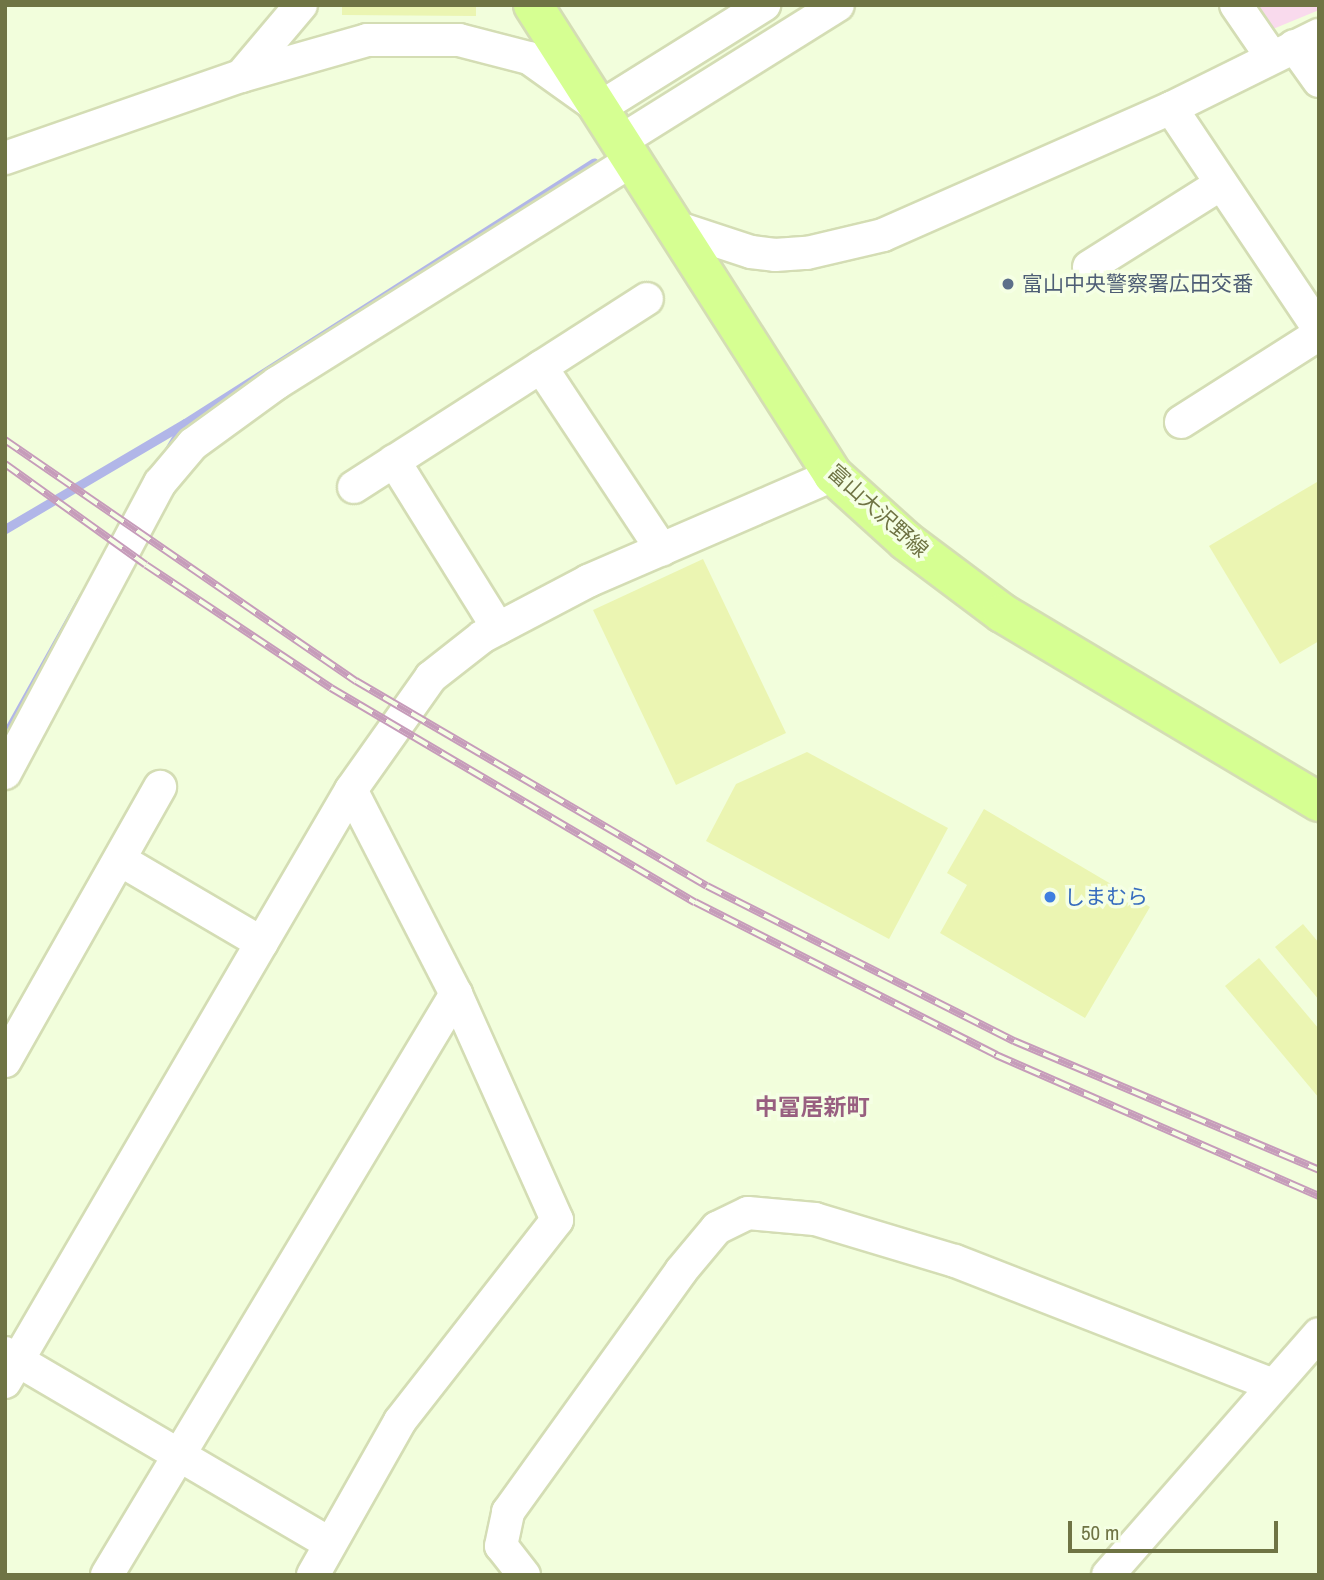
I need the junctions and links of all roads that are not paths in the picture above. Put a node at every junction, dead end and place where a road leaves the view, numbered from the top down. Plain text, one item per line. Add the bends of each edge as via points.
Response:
1 (301, 5) edge
2 (533, 5) edge
3 (764, 5) edge
4 (838, 5) edge
5 (1236, 5) edge
6 (1295, 46) edge
7 (241, 76) junction
8 (1319, 81) edge
9 (599, 108) junction
10 (1171, 108) junction
11 (625, 151) junction
12 (5, 158) edge
13 (1222, 184) junction
14 (675, 227) junction
15 (1089, 267) dead end
16 (647, 299) dead end
17 (1319, 331) edge
18 (541, 367) junction
19 (1181, 422) dead end
20 (394, 461) junction
21 (833, 475) junction
22 (354, 487) dead end
23 (662, 550) junction
24 (498, 628) junction
25 (5, 773) edge
26 (160, 787) dead end
27 (351, 790) junction
28 (1319, 802) edge
29 (122, 861) junction
30 (262, 943) junction
31 (456, 994) junction
32 (5, 1061) edge
33 (1319, 1334) edge
34 (10, 1365) edge
35 (1273, 1385) junction
36 (176, 1453) junction
37 (330, 1544) junction
38 (107, 1575) edge
39 (313, 1575) edge
40 (524, 1575) edge
41 (1108, 1575) edge

1 - 7 street
2 - 9 main road, 富山大沢野線
3 - 9 street
4 - 11 street
5 - 6 street
6 - 8 street
6 - 10 street
7 - 9 street via 367,40 459,40 529,58
7 - 12 street
9 - 11 main road, 富山大沢野線
10 - 13 street
10 - 14 street via 883,236 807,253 775,255 751,252
11 - 14 main road, 富山大沢野線
11 - 25 street via 193,444 160,483
13 - 15 street
13 - 17 street
14 - 21 main road, 富山大沢野線
16 - 18 street
17 - 19 street
18 - 20 street
18 - 23 street
20 - 22 street
20 - 24 street
21 - 23 street
21 - 28 main road, 富山大沢野線 via 906,541 1002,613
23 - 24 street via 588,581
24 - 27 street via 431,677
26 - 29 street
27 - 30 street
27 - 31 street
29 - 30 street
29 - 32 street
30 - 34 street
31 - 36 street
31 - 37 street via 557,1220 400,1422
33 - 35 street
34 - 36 street
35 - 40 street via 955,1261 814,1219 748,1213 717,1228 681,1271 508,1512 501,1546
35 - 41 street
36 - 37 street
36 - 38 street
37 - 39 street

